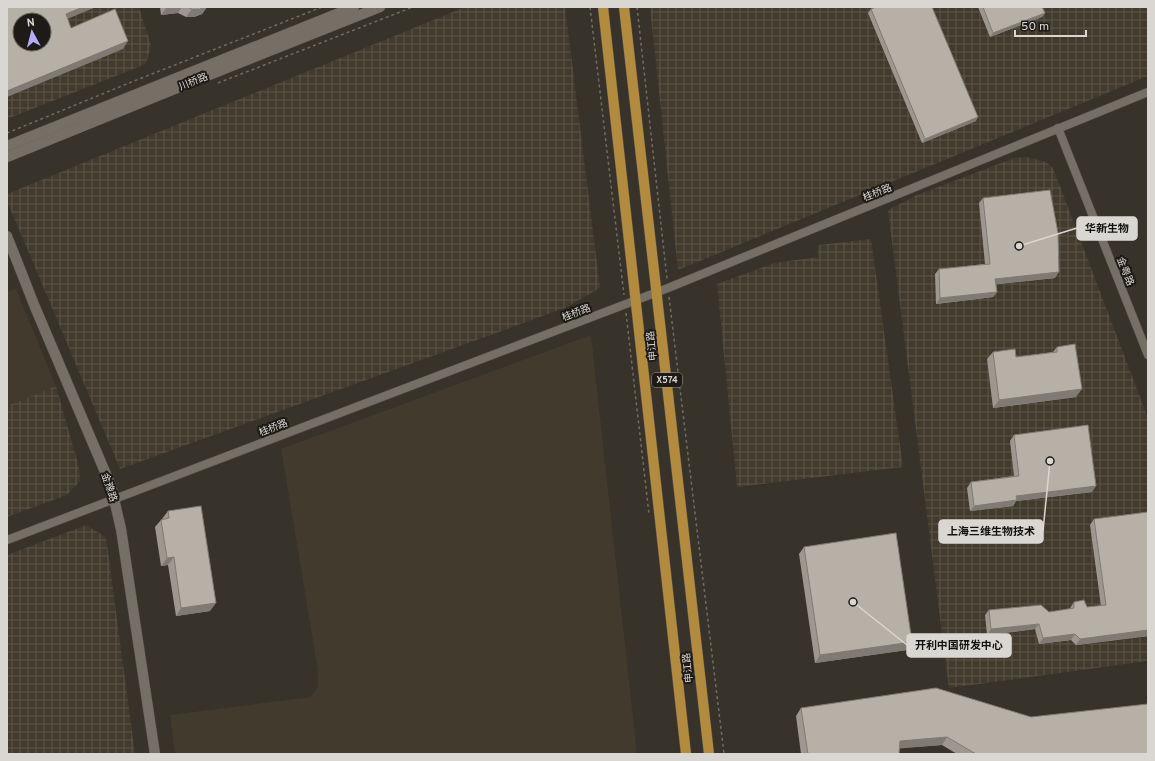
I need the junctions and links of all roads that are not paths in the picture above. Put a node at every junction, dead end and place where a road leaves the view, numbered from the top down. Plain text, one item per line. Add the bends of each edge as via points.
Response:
1 (354, 7) edge
2 (380, 7) edge
3 (603, 7) edge
4 (624, 7) edge
5 (1148, 92) edge
6 (1058, 128) junction
7 (7, 146) edge
8 (7, 156) edge
9 (7, 236) edge
10 (657, 292) junction
11 (634, 300) junction
12 (1148, 355) edge
13 (114, 499) junction
14 (7, 540) edge
15 (155, 754) edge
16 (686, 754) edge
17 (709, 754) edge

1 - 7 street, 川桥路
2 - 8 street, 川桥路
3 - 11 main road, 申江路 / X574
4 - 10 main road, 申江路 / X574
5 - 6 street, 桂桥路
6 - 10 street, 桂桥路
6 - 12 street, 金粤路
9 - 13 street, 金豫路 via 35,308 106,472
10 - 11 street, 桂桥路
10 - 17 main road, 申江路 / X574
11 - 13 street, 桂桥路
11 - 16 main road, 申江路 / X574
13 - 14 street, 桂桥路
13 - 15 street, 金豫路 via 121,529

